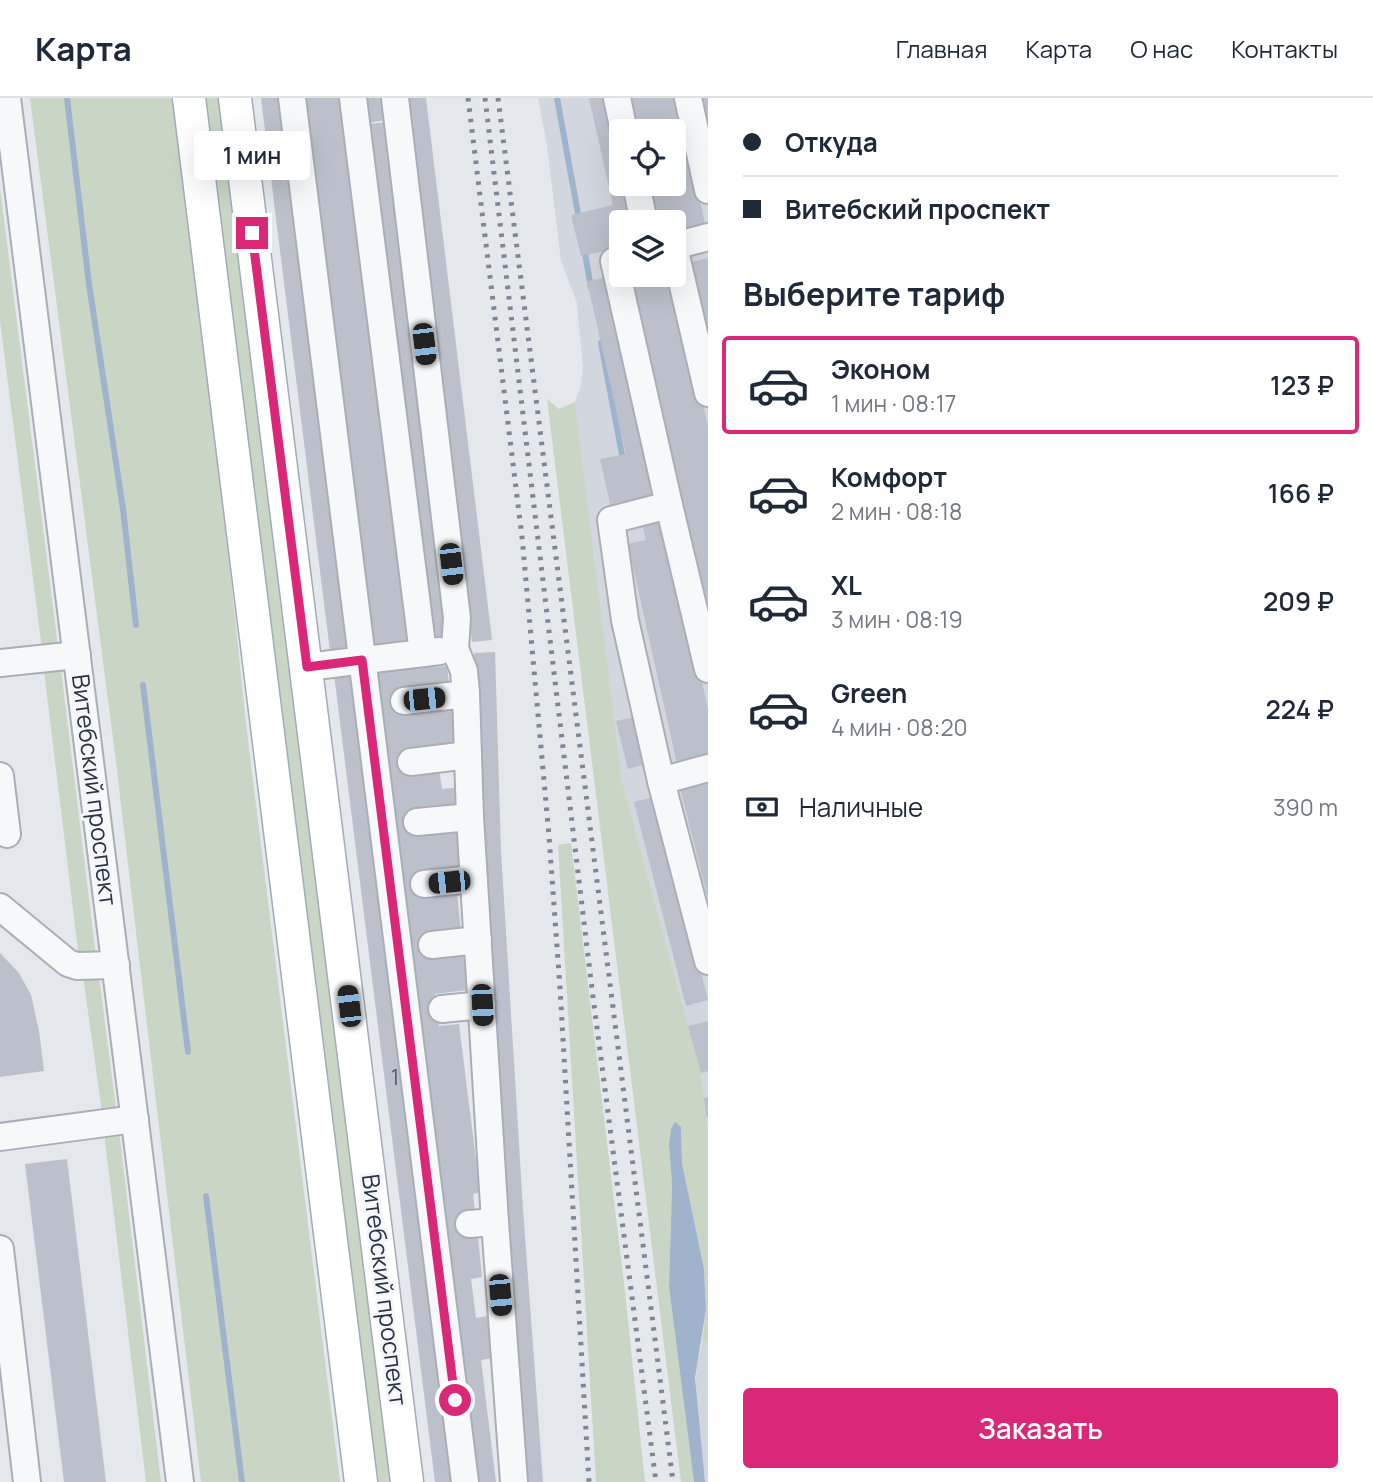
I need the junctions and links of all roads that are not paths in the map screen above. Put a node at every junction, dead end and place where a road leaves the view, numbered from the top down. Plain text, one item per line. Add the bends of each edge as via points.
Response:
1 (189, 98) edge
2 (235, 98) edge
3 (292, 98) edge
4 (353, 98) edge
5 (395, 98) edge
6 (617, 98) edge
7 (688, 98) edge
8 (5, 105) edge
9 (621, 119) edge
10 (708, 190) edge
11 (708, 237) edge
12 (686, 243) edge
13 (620, 287) edge
14 (683, 287) edge
15 (708, 393) edge
16 (669, 505) junction
17 (455, 649) junction
18 (423, 653) junction
19 (77, 655) junction
20 (362, 660) junction
21 (0, 663) edge
22 (307, 667) junction
23 (708, 669) edge
24 (466, 694) junction
25 (404, 701) dead end
26 (468, 755) junction
27 (411, 762) dead end
28 (708, 768) edge
29 (0, 776) edge
30 (661, 781) junction
31 (470, 817) junction
32 (417, 822) dead end
33 (7, 834) dead end
34 (474, 879) junction
35 (424, 884) dead end
36 (0, 907) edge
37 (478, 940) junction
38 (432, 945) dead end
39 (708, 961) edge
40 (116, 965) junction
41 (482, 1005) junction
42 (442, 1009) dead end
43 (135, 1119) junction
44 (0, 1137) edge
45 (495, 1222) junction
46 (469, 1224) dead end
47 (0, 1249) edge
48 (27, 1482) edge
49 (180, 1482) edge
50 (361, 1482) edge
51 (407, 1482) edge
52 (465, 1482) edge
53 (514, 1482) edge

1 - 50 main road, Витебский проспект
2 - 22 main road, Витебский проспект
3 - 20 street
4 - 18 street
5 - 17 street via 457,618
6 - 9 street
7 - 10 street
8 - 19 street, Витебский проспект
11 - 12 street
13 - 16 street
14 - 15 street
16 - 23 street
16 - 30 street via 611,520 625,620
17 - 18 street
17 - 24 street via 464,671
18 - 20 street
19 - 21 street
19 - 40 street, Витебский проспект
20 - 22 street
20 - 52 street
22 - 51 main road, Витебский проспект
24 - 25 street
24 - 26 street
26 - 27 street
26 - 31 street
28 - 30 street
29 - 33 street
30 - 39 street
31 - 32 street
31 - 34 street
34 - 35 street
34 - 37 street
36 - 40 street via 68,963
37 - 38 street
37 - 41 street
40 - 43 street, Витебский проспект
41 - 42 street
41 - 45 street
43 - 44 street
43 - 49 street, Витебский проспект
45 - 46 street
45 - 53 street via 489,1296
47 - 48 street

